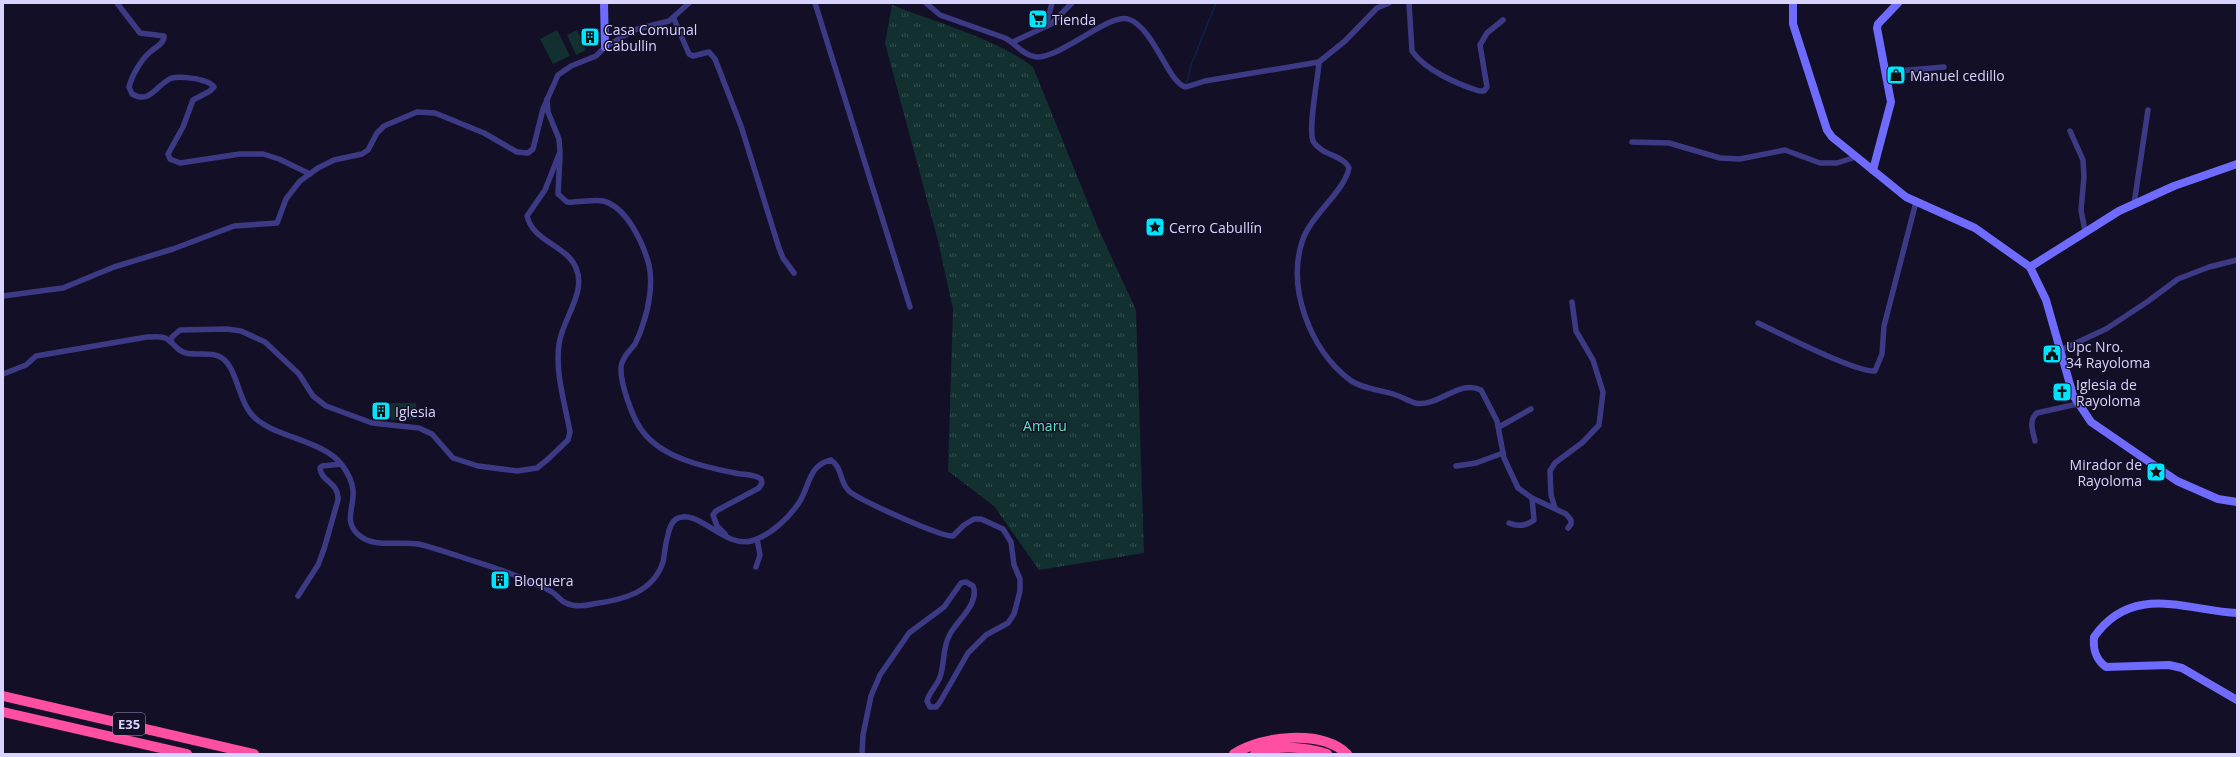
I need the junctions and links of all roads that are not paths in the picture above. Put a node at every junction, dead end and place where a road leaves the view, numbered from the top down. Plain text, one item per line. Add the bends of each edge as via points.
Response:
1 (117, 3) edge
2 (604, 3) edge
3 (689, 3) edge
4 (815, 3) edge
5 (926, 3) edge
6 (1052, 3) edge
7 (1072, 3) edge
8 (1389, 3) edge
9 (1409, 3) edge
10 (1793, 3) edge
11 (1898, 3) edge
12 (674, 19) junction
13 (1503, 20) dead end
14 (1046, 26) junction
15 (1013, 42) junction
16 (605, 47) junction
17 (1319, 62) junction
18 (1944, 67) dead end
19 (1886, 72) junction
20 (547, 99) junction
21 (2148, 110) dead end
22 (2070, 131) dead end
23 (1632, 142) dead end
24 (560, 152) junction
25 (1856, 157) junction
26 (2237, 164) edge
27 (1873, 170) junction
28 (310, 174) junction
29 (1916, 202) junction
30 (2134, 204) junction
31 (2085, 231) junction
32 (2236, 262) edge
33 (2030, 267) junction
34 (794, 273) dead end
35 (3, 296) edge
36 (1572, 302) dead end
37 (910, 307) dead end
38 (1758, 323) dead end
39 (171, 342) junction
40 (2060, 350) junction
41 (3, 374) edge
42 (2077, 404) junction
43 (1531, 409) dead end
44 (1499, 427) junction
45 (2035, 441) dead end
46 (1503, 453) junction
47 (341, 464) junction
48 (1456, 466) dead end
49 (1532, 498) junction
50 (2237, 502) edge
51 (1555, 508) junction
52 (1509, 523) dead end
53 (1568, 528) dead end
54 (757, 539) junction
55 (730, 540) junction
56 (756, 567) dead end
57 (298, 596) dead end
58 (2237, 613) edge
59 (3, 696) edge
60 (2237, 700) edge
61 (3, 712) edge
62 (187, 754) edge
63 (254, 754) edge
64 (862, 754) edge
65 (1234, 754) edge
66 (1255, 754) edge
67 (1327, 754) edge
68 (1347, 754) edge

1 - 28 street via 140,33 164,36 163,42 140,64 129,88 132,94 148,97 168,80 177,77 206,81 214,87 193,100 183,127 168,154 170,159 180,163 240,154 263,154
2 - 16 street
3 - 12 street
4 - 37 street
5 - 15 street via 940,15
6 - 14 street
7 - 14 street via 1058,19
8 - 17 street via 1377,8 1345,41
9 - 13 street via 1412,50 1415,56 1438,72 1479,91 1484,91 1487,87 1480,45 1487,33
10 - 25 street via 1793,24 1827,130
11 - 19 street via 1877,28
12 - 16 street via 634,30
12 - 34 street via 689,54 694,56 709,52 715,60 740,126 779,248
14 - 15 street
15 - 17 street via 1030,55 1043,56 1116,20 1126,18 1135,22 1144,31 1179,85 1186,87 1205,81
16 - 20 street via 596,56 571,66 558,75
17 - 44 street via 1312,124 1313,141 1317,147 1344,161 1349,168 1342,184 1312,221 1303,239 1298,272 1302,306 1308,325 1322,350 1351,381 1417,403 1468,386 1476,387 1486,396
18 - 19 street
19 - 27 street via 1891,102
20 - 24 street via 548,112 559,139
20 - 28 street via 533,149 528,153 517,152 484,133 435,113 417,112 384,126 368,150 362,154 334,160
21 - 30 street
22 - 31 street via 2083,160 2081,210
23 - 25 street via 1668,143 1720,158 1740,158 1785,150 1820,162 1837,163
24 - 39 street via 545,190 527,216 536,233 570,257 577,269 575,299 564,322 558,362 570,432 568,440 537,468 526,471 508,470 462,462 445,451 432,434 419,428 372,423 326,406 313,396 299,374 265,342 241,331 214,328 180,330 172,337
24 - 55 street via 558,194 567,202 603,201 620,209 630,221 649,265 647,313 635,343 624,357 621,367 636,422 655,444 672,456 761,479 759,488 723,505 713,515 717,526
25 - 27 street
26 - 30 street via 2174,186
27 - 29 street
28 - 35 street via 293,188 274,225 234,226 114,267 63,288
29 - 33 street via 1975,228
29 - 38 street via 1884,326 1882,354 1875,371 1816,351
30 - 31 street
31 - 33 street
32 - 40 street via 2209,267 2178,279 2106,329
33 - 40 street via 2046,300
36 - 51 street via 1576,331 1593,360 1603,392 1599,425 1583,442 1555,463 1550,471 1551,495
39 - 41 street via 163,337 147,337 47,353 36,356 26,365
39 - 47 street via 184,353 222,358 229,364 249,412 256,419 264,425 296,437
40 - 42 street
42 - 45 street via 2033,416
42 - 50 street via 2091,422 2177,481 2218,499
43 - 44 street
44 - 46 street
46 - 48 street via 1476,463
46 - 49 street via 1512,479 1518,488
47 - 55 street via 351,479 354,493 350,523 362,538 418,544 506,572 549,590 565,603 572,605 593,604 642,591 659,570 673,521 679,518 690,517
47 - 57 street via 320,468 323,476 335,486 338,500 318,564
49 - 51 street
49 - 52 street via 1534,520 1520,526
51 - 53 street via 1571,520
54 - 55 street via 741,543
54 - 56 street via 760,555
54 - 64 street via 774,528 792,511 800,500 810,474 821,464 831,460 840,468 841,476 851,492 936,532 953,536 964,525 974,519 981,519 1003,528 1009,536 1014,565 1020,579 1018,604 1008,623 986,635 968,653 940,702 936,707 930,707 927,701 941,676 944,649 950,633 968,610 973,594 973,586 966,582 961,583 944,607 909,633 878,679 871,696
58 - 60 street via 2160,602 2138,605 2121,612 2105,624 2094,637 2094,645 2096,655 2106,667 2169,665 2182,668
59 - 63 highway, E35
61 - 62 highway, E35
65 - 68 highway via 1257,742 1282,738 1319,741 1338,747
66 - 67 highway via 1274,749

